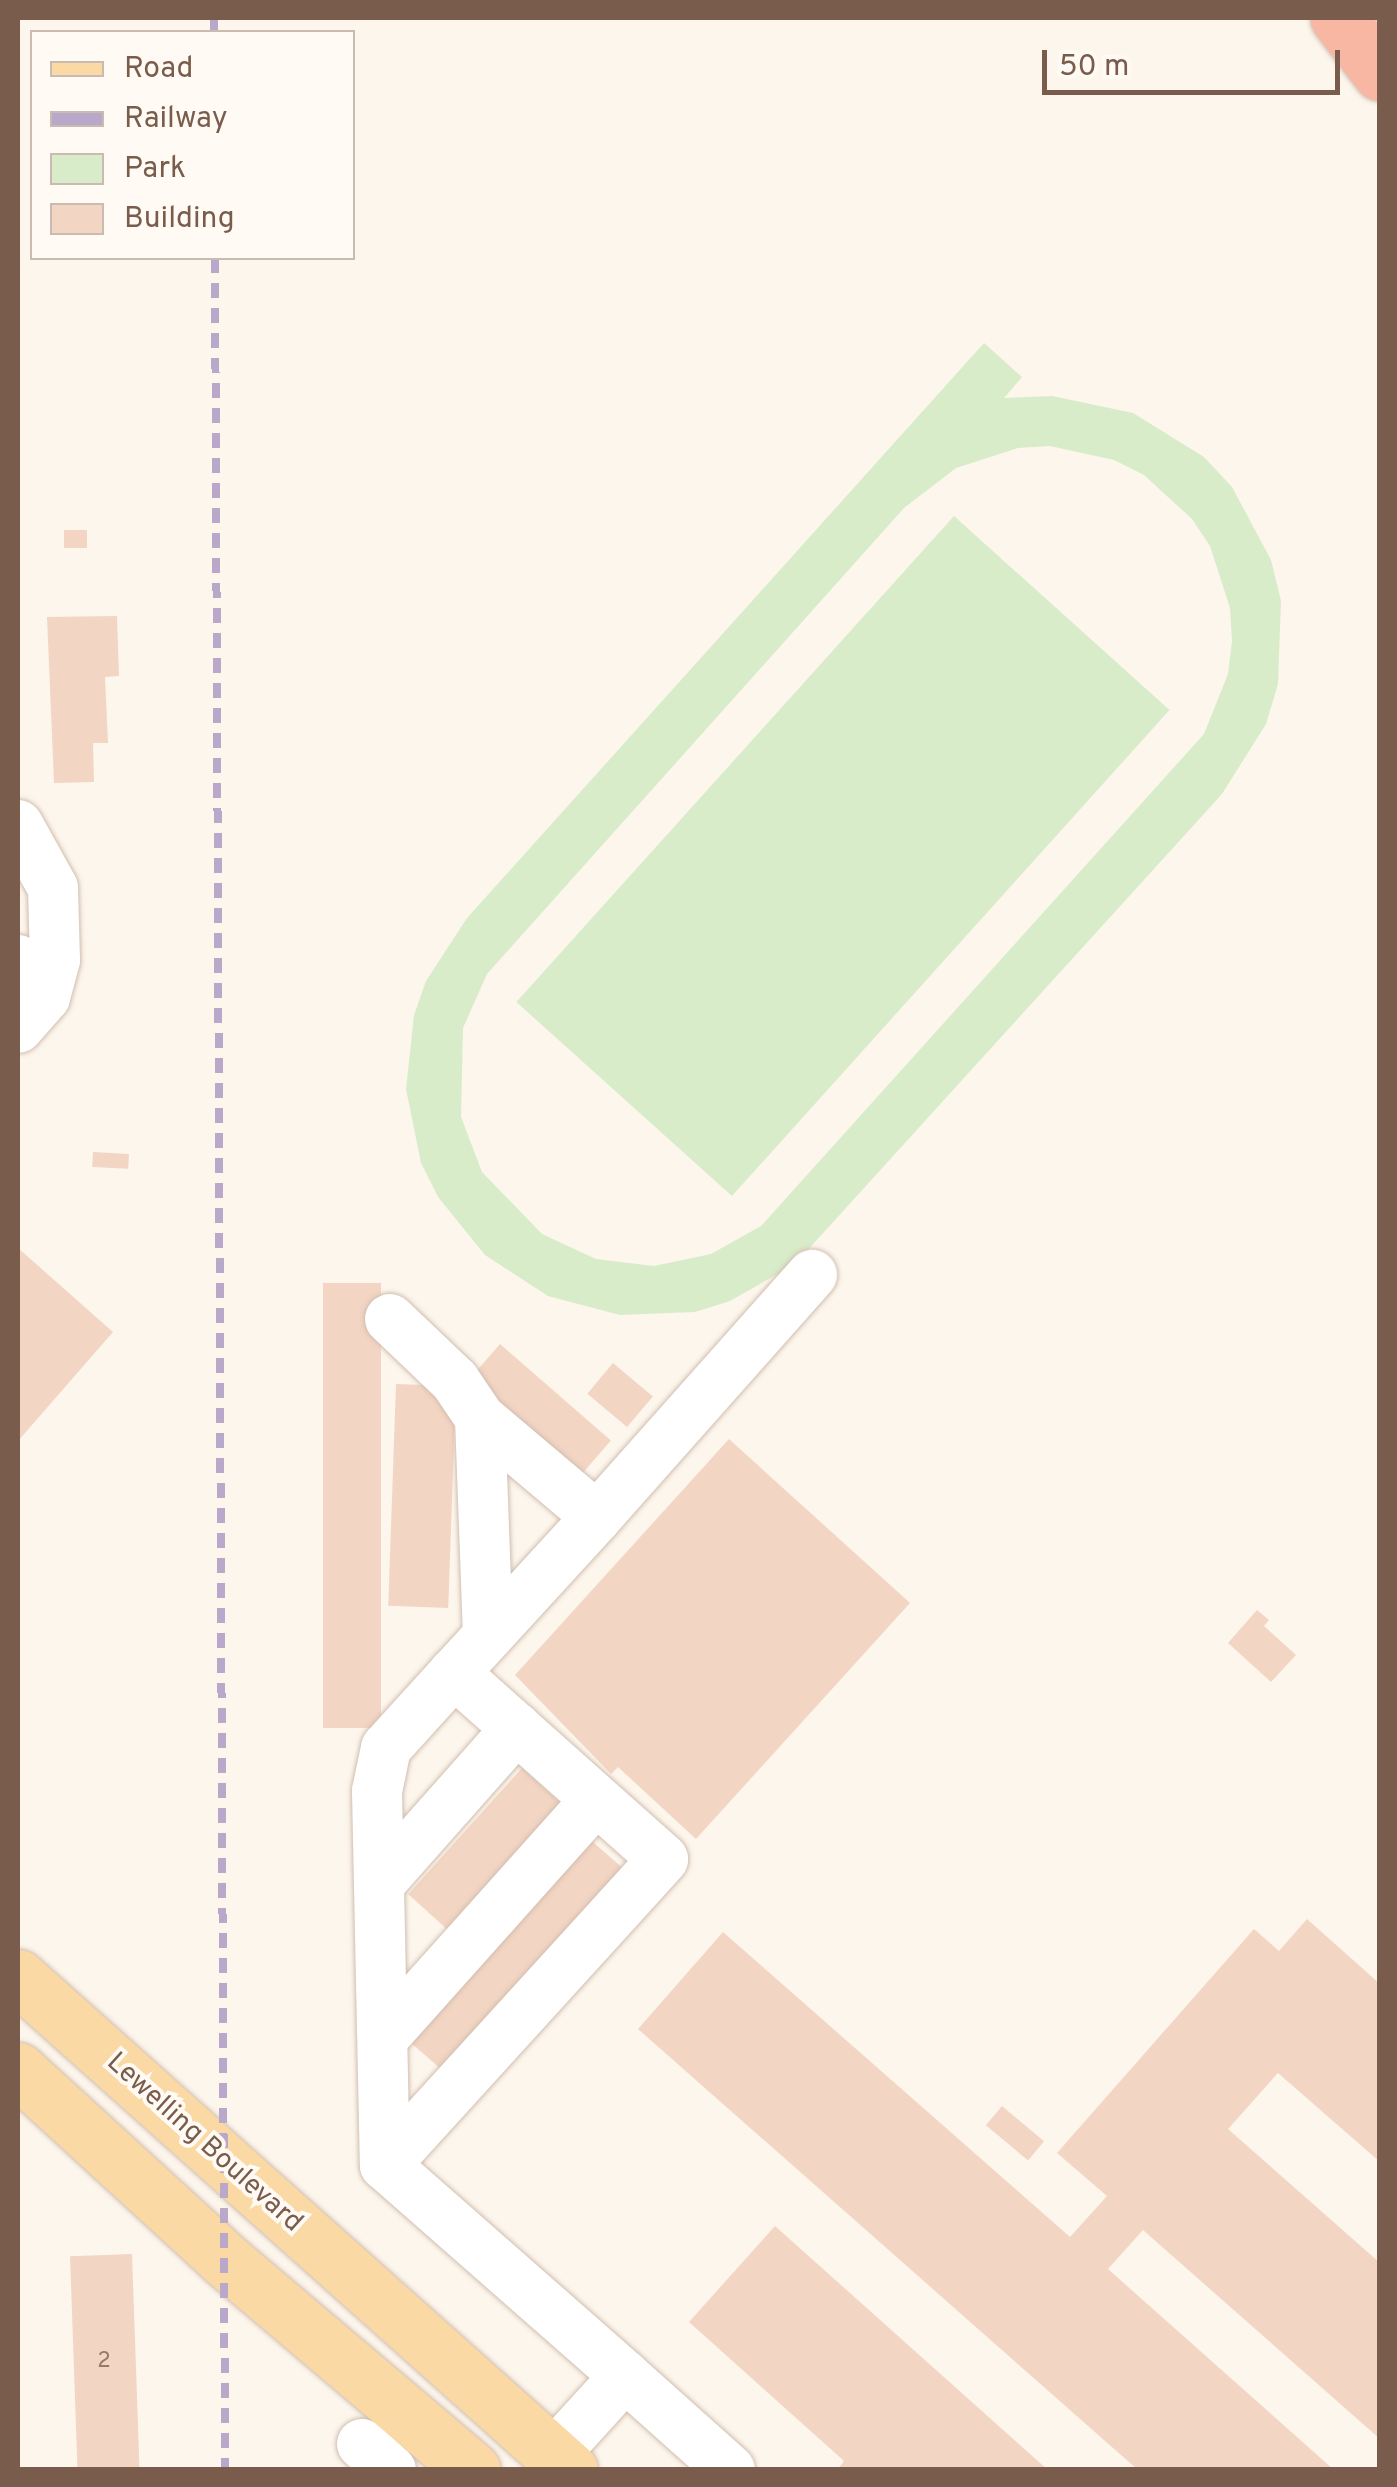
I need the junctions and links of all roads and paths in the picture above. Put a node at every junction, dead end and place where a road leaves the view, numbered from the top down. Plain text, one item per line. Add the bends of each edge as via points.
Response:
1 (1338, 18) edge
2 (1380, 72) edge
3 (18, 825) edge
4 (27, 995) edge
5 (812, 1275) dead end
6 (390, 1320) dead end
7 (480, 1418) junction
8 (597, 1517) junction
9 (488, 1636) junction
10 (454, 1672) junction
11 (517, 1728) junction
12 (596, 1800) junction
13 (380, 1884) junction
14 (18, 1977) edge
15 (383, 2038) junction
16 (18, 2070) edge
17 (385, 2165) junction
18 (625, 2376) junction
19 (563, 2465) edge
20 (473, 2470) edge
21 (730, 2470) edge

1 - 2 highway
3 - 4 lane via 54,888 55,960
5 - 8 lane
6 - 7 lane via 455,1382
7 - 8 lane
7 - 9 lane
8 - 9 lane
9 - 10 lane
10 - 11 lane
10 - 13 lane via 386,1748 378,1791
11 - 12 lane
11 - 13 lane
12 - 15 lane
12 - 17 lane via 663,1859
13 - 15 lane
14 - 19 main road, Lewelling Boulevard
15 - 17 lane
16 - 20 main road via 224,2258
17 - 18 lane
18 - 19 lane
18 - 21 lane

